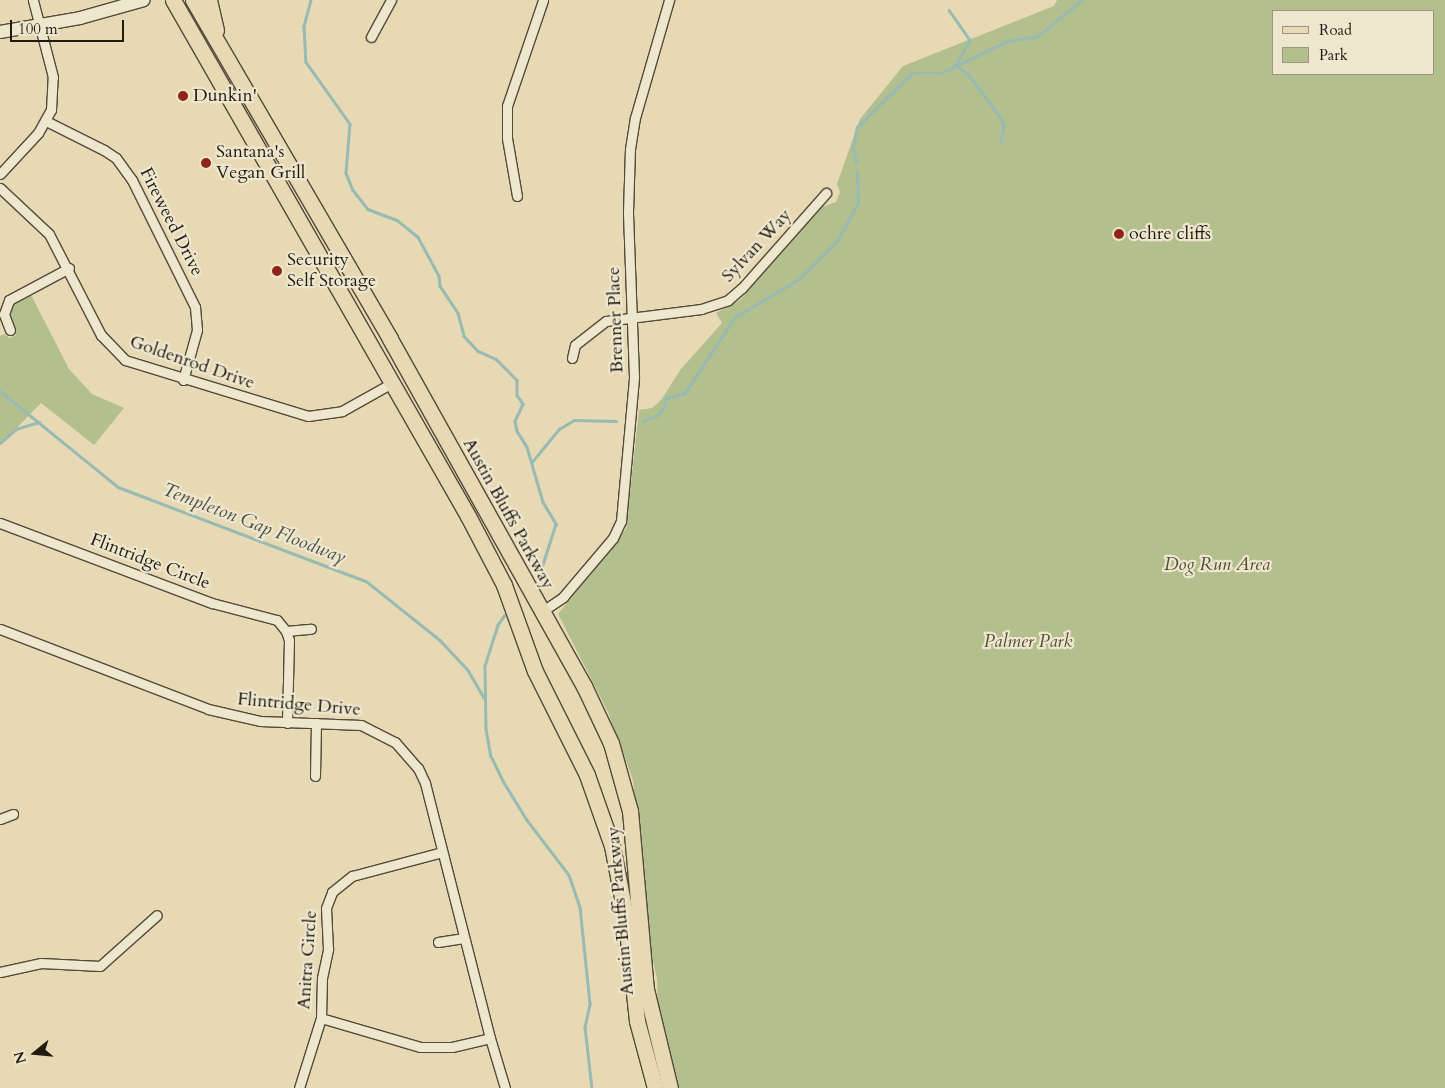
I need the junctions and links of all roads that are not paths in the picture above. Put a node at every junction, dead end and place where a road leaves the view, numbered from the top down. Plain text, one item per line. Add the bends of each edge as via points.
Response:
1 (33, 0) edge
2 (144, 0) edge
3 (174, 0) edge
4 (193, 0) edge
5 (209, 0) edge
6 (391, 0) edge
7 (543, 0) edge
8 (669, 0) edge
9 (42, 26) junction
10 (0, 32) edge
11 (371, 37) dead end
12 (222, 50) junction
13 (46, 121) junction
14 (0, 174) edge
15 (0, 188) edge
16 (826, 193) dead end
17 (517, 196) dead end
18 (69, 268) junction
19 (633, 317) junction
20 (10, 330) dead end
21 (572, 358) dead end
22 (182, 380) junction
23 (392, 383) junction
24 (0, 522) edge
25 (494, 565) junction
26 (541, 612) junction
27 (0, 629) edge
28 (311, 629) dead end
29 (286, 631) junction
30 (287, 723) junction
31 (316, 723) junction
32 (315, 776) dead end
33 (13, 814) dead end
34 (0, 819) edge
35 (442, 852) junction
36 (156, 915) dead end
37 (464, 938) junction
38 (438, 942) dead end
39 (0, 972) edge
40 (320, 1018) junction
41 (490, 1038) junction
42 (299, 1088) edge
43 (505, 1088) edge
44 (655, 1088) edge
45 (670, 1088) edge

1 - 9 street
2 - 9 street
3 - 23 main road, Austin Bluffs Parkway
4 - 12 main road, Austin Bluffs Parkway
5 - 12 main road
6 - 11 street
7 - 17 street via 507,106 506,138
8 - 19 street, Brenner Place via 635,118 630,149
9 - 10 street
9 - 13 street via 54,89 52,110
12 - 26 main road, Austin Bluffs Parkway via 390,339
13 - 14 street
13 - 22 street, Fireweed Drive via 116,158 132,180 195,307 197,330
15 - 18 street, Goldenrod Drive via 44,228
16 - 19 street, Sylvan Way via 728,300 701,309
18 - 20 street via 9,300 4,314
18 - 22 street, Goldenrod Drive via 101,335 116,354 134,364
19 - 21 street, Sylvan Way via 613,319 600,325 575,345
19 - 26 street, Brenner Place via 634,377 622,521 614,538 563,597
22 - 23 street, Goldenrod Drive via 295,414 314,416 342,410
23 - 25 main road, Austin Bluffs Parkway
24 - 29 street, Flintridge Circle via 212,603 268,615
25 - 26 main road via 506,571 528,609 532,613
25 - 44 main road, Austin Bluffs Parkway via 535,670 578,755 604,821 625,912 638,1021
26 - 45 main road, Austin Bluffs Parkway via 584,686 618,761 634,836 646,989
27 - 30 street, Flintridge Drive via 208,709 236,717
28 - 29 street
29 - 30 street
30 - 31 street, Flintridge Drive
31 - 32 street
31 - 35 street, Flintridge Drive via 361,725 387,737 406,753 425,783
33 - 34 street
35 - 37 street, Flintridge Drive
35 - 40 street, Anitra Circle via 352,876 336,887 326,908 328,949 322,978
36 - 39 street via 100,966 41,963
37 - 38 street
37 - 41 street, Flintridge Drive
40 - 41 street via 429,1048 452,1048
40 - 42 street, Anitra Circle
41 - 43 street, Flintridge Drive

